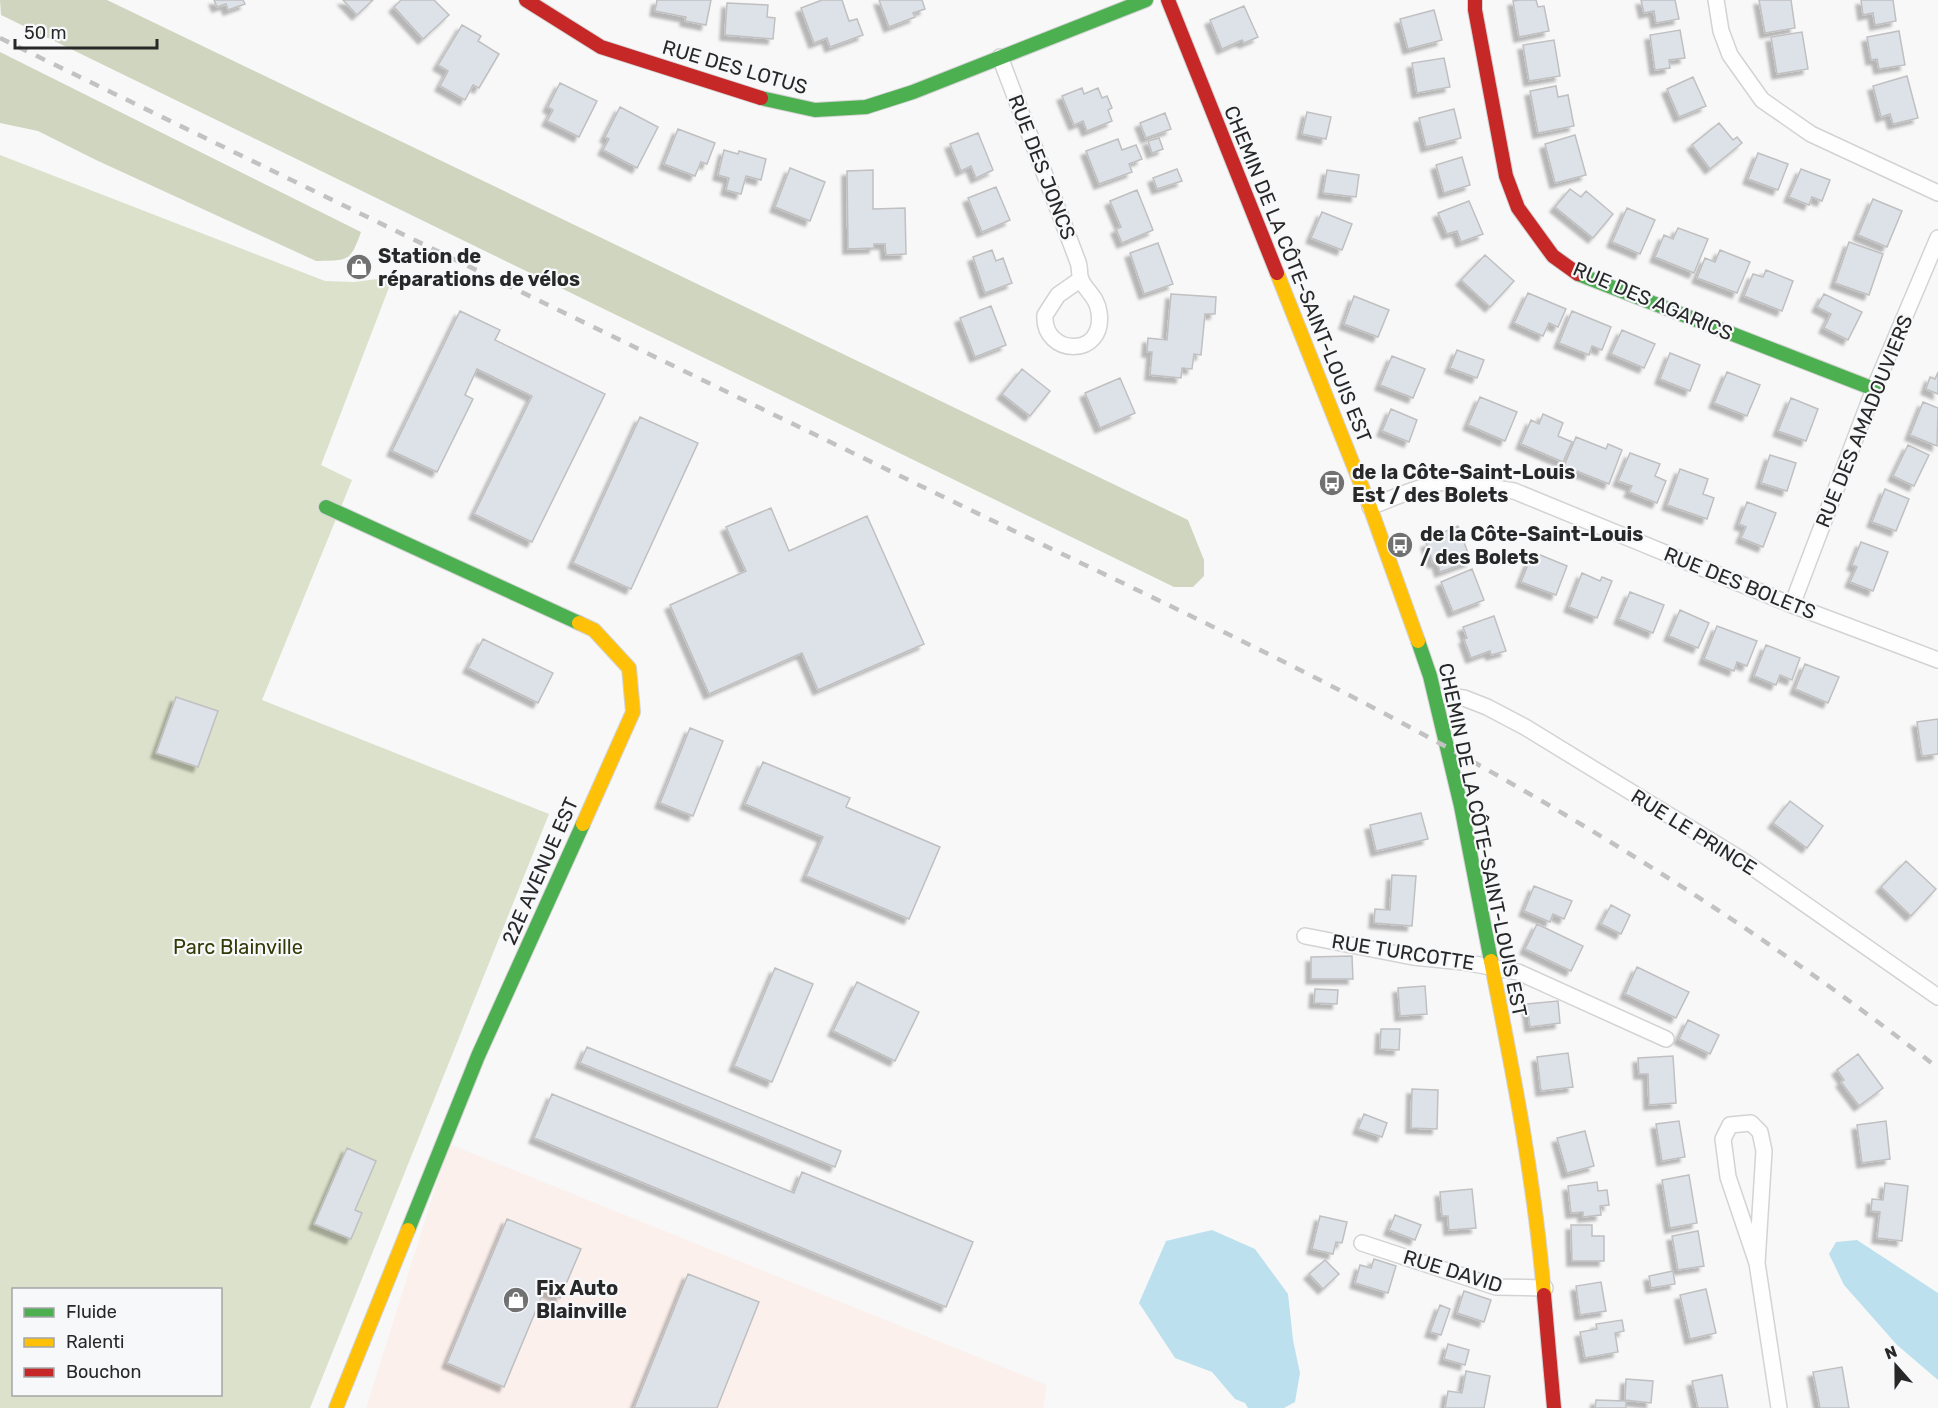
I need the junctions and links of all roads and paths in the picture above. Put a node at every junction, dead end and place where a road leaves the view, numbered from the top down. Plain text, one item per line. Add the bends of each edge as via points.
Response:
1 (526, 0) edge
2 (1146, 0) edge
3 (1168, 0) edge
4 (1475, 0) edge
5 (1716, 0) edge
6 (1000, 57) junction
7 (1938, 193) edge
8 (1938, 238) edge
9 (1081, 279) junction
10 (1874, 389) junction
11 (326, 507) dead end
12 (1370, 507) junction
13 (1792, 605) junction
14 (1938, 660) edge
15 (1436, 698) junction
16 (1305, 936) dead end
17 (1491, 966) junction
18 (1938, 997) edge
19 (1666, 1039) dead end
20 (1362, 1243) dead end
21 (1757, 1263) junction
22 (1545, 1288) junction
23 (336, 1408) edge
24 (1554, 1408) edge
25 (1779, 1408) edge

1 - 6 street, RUE DES LOTUS via 601,47 754,97 815,110 866,107
2 - 6 street, RUE DES LOTUS
3 - 12 street, CHEMIN DE LA CÔTE-SAINT-LOUIS EST
4 - 10 street, RUE DES AGARICS via 1506,177 1518,208 1553,256 1578,274
5 - 7 street via 1730,55 1762,100 1810,134
6 - 9 street, RUE DES JONCS via 1078,262
8 - 10 street, RUE DES AMADOUVIERS
9 - 9 street, RUE DES JONCS via 1058,295 1045,315 1047,332 1066,346 1089,342 1099,326 1095,299
10 - 13 street, RUE DES AMADOUVIERS
11 - 23 street, 22E AVENUE EST via 594,630 629,668 633,712 478,1056
12 - 13 street, RUE DES BOLETS via 1443,482 1514,491
12 - 15 street, CHEMIN DE LA CÔTE-SAINT-LOUIS EST
13 - 14 street, RUE DES BOLETS
15 - 17 street, CHEMIN DE LA CÔTE-SAINT-LOUIS EST
15 - 18 street, RUE LE PRINCE via 1464,698 1525,727 1742,860
16 - 17 street, RUE TURCOTTE via 1413,957
17 - 19 street, RUE TURCOTTE via 1518,972
17 - 22 street, CHEMIN DE LA CÔTE-SAINT-LOUIS EST via 1520,1107
20 - 22 street, RUE DAVID via 1496,1287
21 - 21 street via 1764,1151 1760,1132 1751,1123 1730,1125 1723,1139 1728,1177
21 - 25 street
22 - 24 street, CHEMIN DE LA CÔTE-SAINT-LOUIS EST

